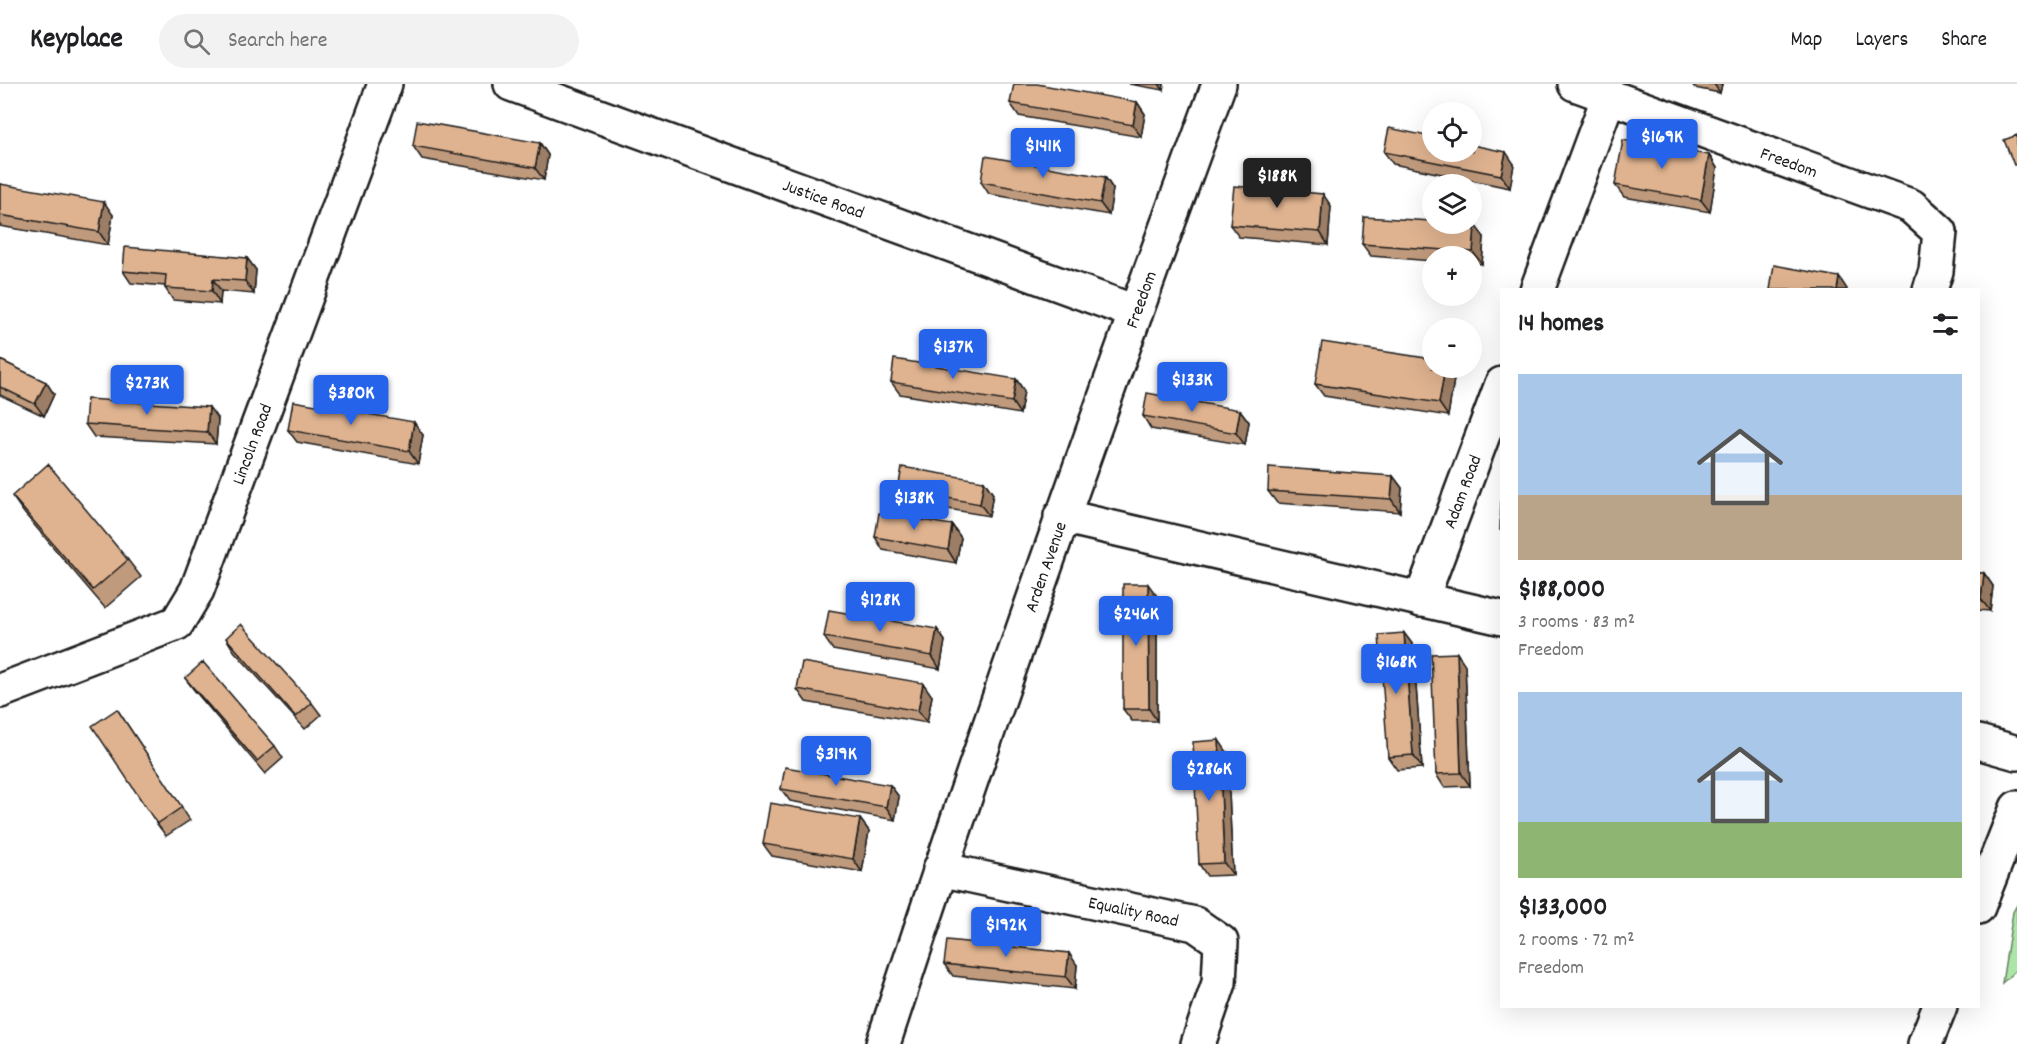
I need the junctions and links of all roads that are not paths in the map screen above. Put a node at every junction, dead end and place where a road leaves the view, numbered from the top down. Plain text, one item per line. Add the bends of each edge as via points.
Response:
1 (385, 84) edge
2 (511, 84) edge
3 (1219, 84) edge
4 (1575, 84) edge
5 (1609, 96) junction
6 (1538, 288) edge
7 (1931, 288) edge
8 (1135, 312) junction
9 (1500, 389) edge
10 (1062, 516) junction
11 (1421, 600) junction
12 (1500, 618) edge
13 (0, 691) edge
14 (1980, 743) edge
15 (2017, 753) edge
16 (2017, 808) edge
17 (940, 869) junction
18 (1980, 902) edge
19 (1939, 1008) edge
20 (883, 1044) edge
21 (1198, 1044) edge
22 (1925, 1044) edge

1 - 13 street, Lincoln Road via 197,590 177,623
2 - 8 street, Justice Road
3 - 8 street, Freedom
4 - 5 street, Freedom
5 - 6 street
5 - 7 street, Freedom via 1911,206 1940,232
8 - 10 street, Freedom
9 - 11 street, Adam Road
10 - 11 street, Arden Avenue
10 - 17 street, Arden Avenue
11 - 12 street, Arden Avenue
14 - 15 street
16 - 18 street
17 - 20 street, Arden Avenue
17 - 21 street, Equality Road via 1195,924 1221,942 1219,983
19 - 22 street

